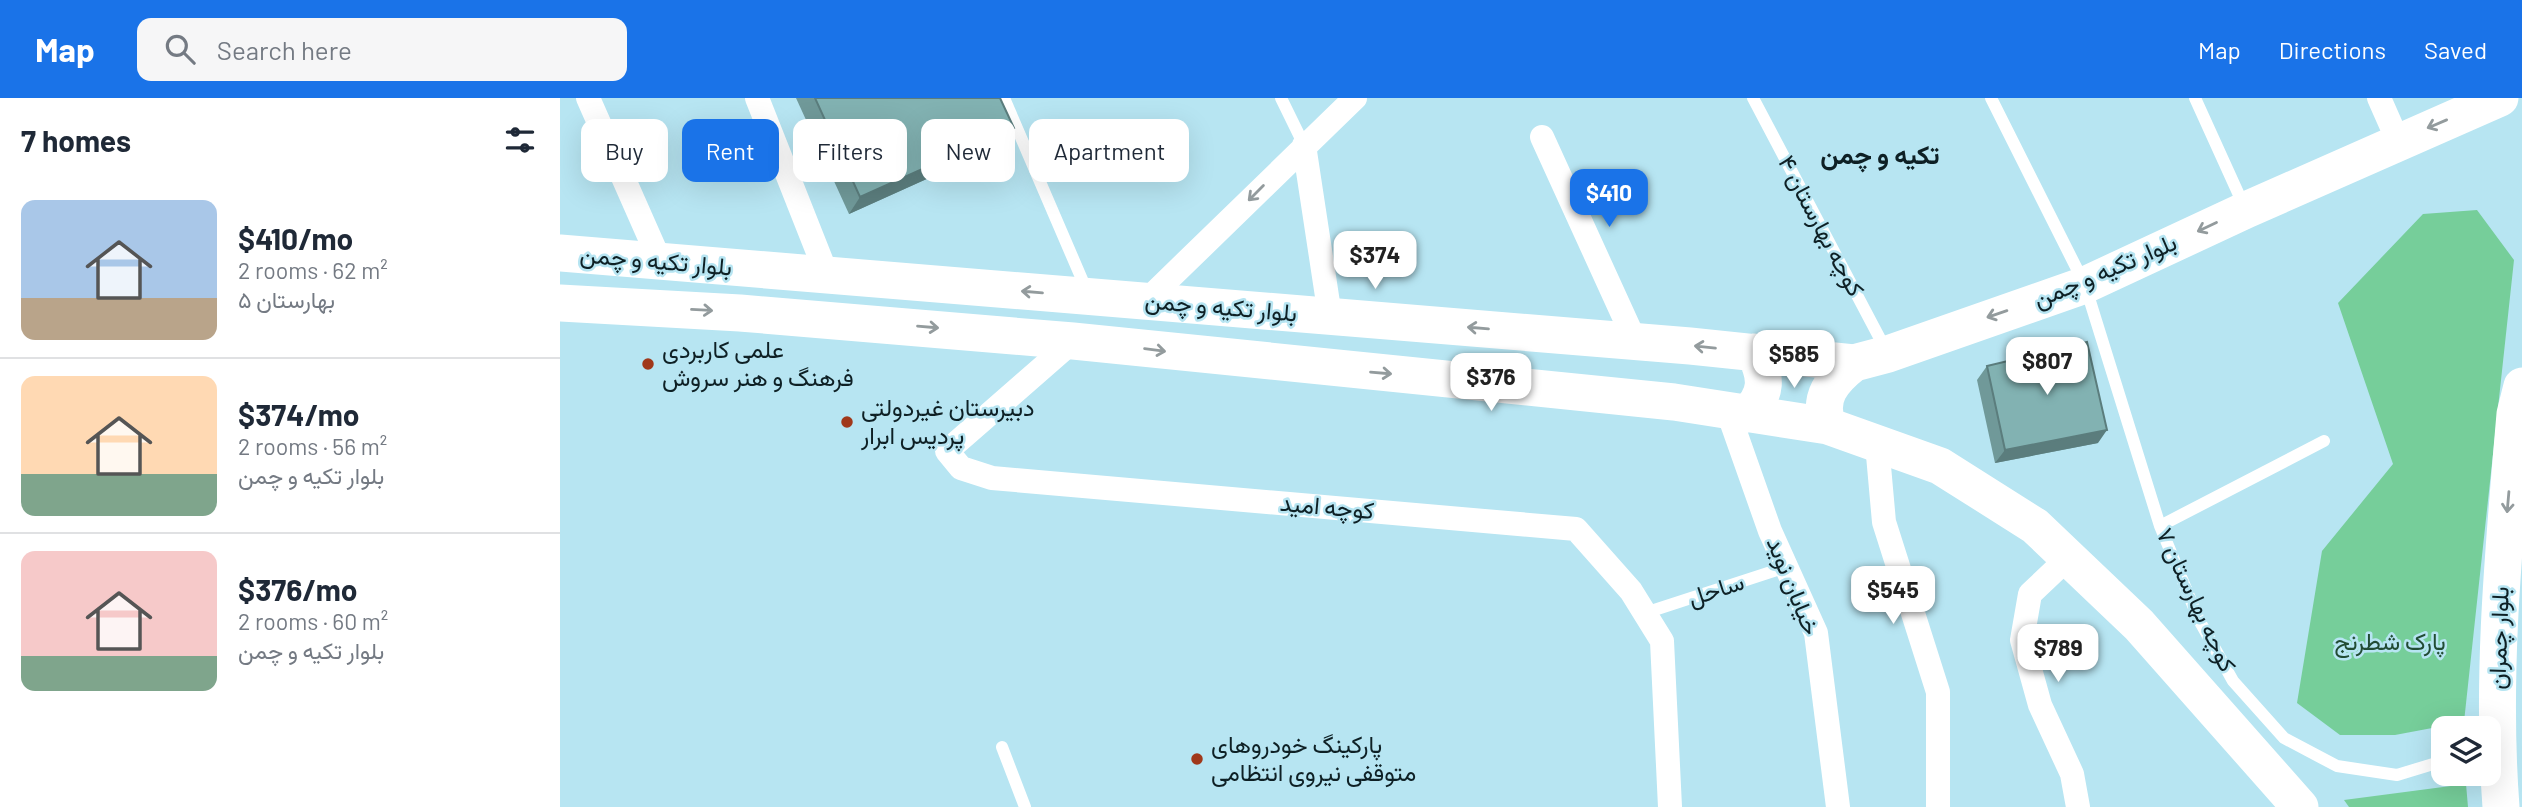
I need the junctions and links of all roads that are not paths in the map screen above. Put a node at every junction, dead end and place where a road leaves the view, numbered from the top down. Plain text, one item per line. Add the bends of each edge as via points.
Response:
1 (588, 98) edge
2 (757, 98) edge
3 (1004, 98) edge
4 (1281, 98) edge
5 (1355, 98) edge
6 (1753, 98) edge
7 (1991, 98) edge
8 (2196, 98) edge
9 (2379, 98) edge
10 (2500, 98) edge
11 (1542, 137) dead end
12 (2398, 141) junction
13 (1304, 145) junction
14 (2246, 210) junction
15 (560, 253) edge
16 (660, 261) junction
17 (827, 275) junction
18 (2085, 285) junction
19 (1090, 296) junction
20 (1146, 301) junction
21 (560, 303) edge
22 (660, 308) junction
23 (1331, 316) junction
24 (1073, 341) junction
25 (1635, 341) junction
26 (1754, 352) junction
27 (1871, 359) junction
28 (2522, 386) edge
29 (1737, 413) junction
30 (1828, 426) junction
31 (2324, 441) dead end
32 (1877, 444) junction
33 (2160, 526) junction
34 (2068, 558) junction
35 (1786, 567) junction
36 (1645, 613) junction
37 (2493, 716) edge
38 (1002, 747) dead end
39 (2431, 765) edge
40 (2499, 786) edge
41 (1025, 807) edge
42 (1670, 807) edge
43 (1838, 807) edge
44 (1938, 807) edge
45 (2078, 807) edge
46 (2300, 807) edge
47 (2501, 807) edge

1 - 16 street
2 - 17 street
3 - 19 lane
4 - 13 lane
5 - 13 street
6 - 27 lane, کوچه بهارستان ۴
7 - 18 lane, کوچه بهارستان ۷
8 - 14 lane
9 - 12 street
10 -> 12 main road, بلوار تکیه و چمن
11 - 25 street
12 - 14 main road, بلوار تکیه و چمن
13 -> 20 street
13 - 23 street
14 -> 18 main road, بلوار تکیه و چمن
15 - 16 main road, بلوار تکیه و چمن
16 - 17 main road, بلوار تکیه و چمن
16 - 22 main road
19 -> 17 main road, بلوار تکیه و چمن
18 -> 27 main road, بلوار تکیه و چمن
18 - 33 lane, کوچه بهارستان ۷
19 - 20 main road, بلوار تکیه و چمن
20 - 23 main road, بلوار تکیه و چمن
21 - 22 main road, بلوار تکیه و چمن
22 -> 24 main road, بلوار تکیه و چمن
25 -> 23 main road, بلوار تکیه و چمن
24 -> 29 main road, بلوار تکیه و چمن via 1674,402
24 - 36 street, کوچه امید via 947,451 961,468 992,478 1576,529
26 -> 25 main road, بلوار تکیه و چمن
26 - 27 main road, بلوار تکیه و چمن
26 - 29 main road via 1766,386 1759,403
27 - 30 main road via 1829,385 1824,405
28 -> 37 main road, بلوار چمران via 2515,414
29 - 30 main road, بلوار تکیه و چمن
29 - 35 street, خیابان نوید via 1770,531
30 - 32 main road, بلوار تکیه و چمن
31 - 33 lane
32 - 34 main road, بلوار تکیه و چمن via 1940,466 2035,526
32 - 44 street via 1884,522 1938,692
33 - 39 lane, کوچه بهارستان ۷ via 2199,620 2233,681 2284,738 2337,766 2397,775
34 - 45 street via 2030,594 2022,640 2040,705 2072,774
34 - 46 main road, بلوار تکیه و چمن via 2139,625
35 - 36 lane, ساحل
35 - 43 street, خیابان نوید via 1815,633
36 - 42 street, کوچه امید via 1662,642
38 - 41 lane
40 - 47 main road, بلوار چمران

